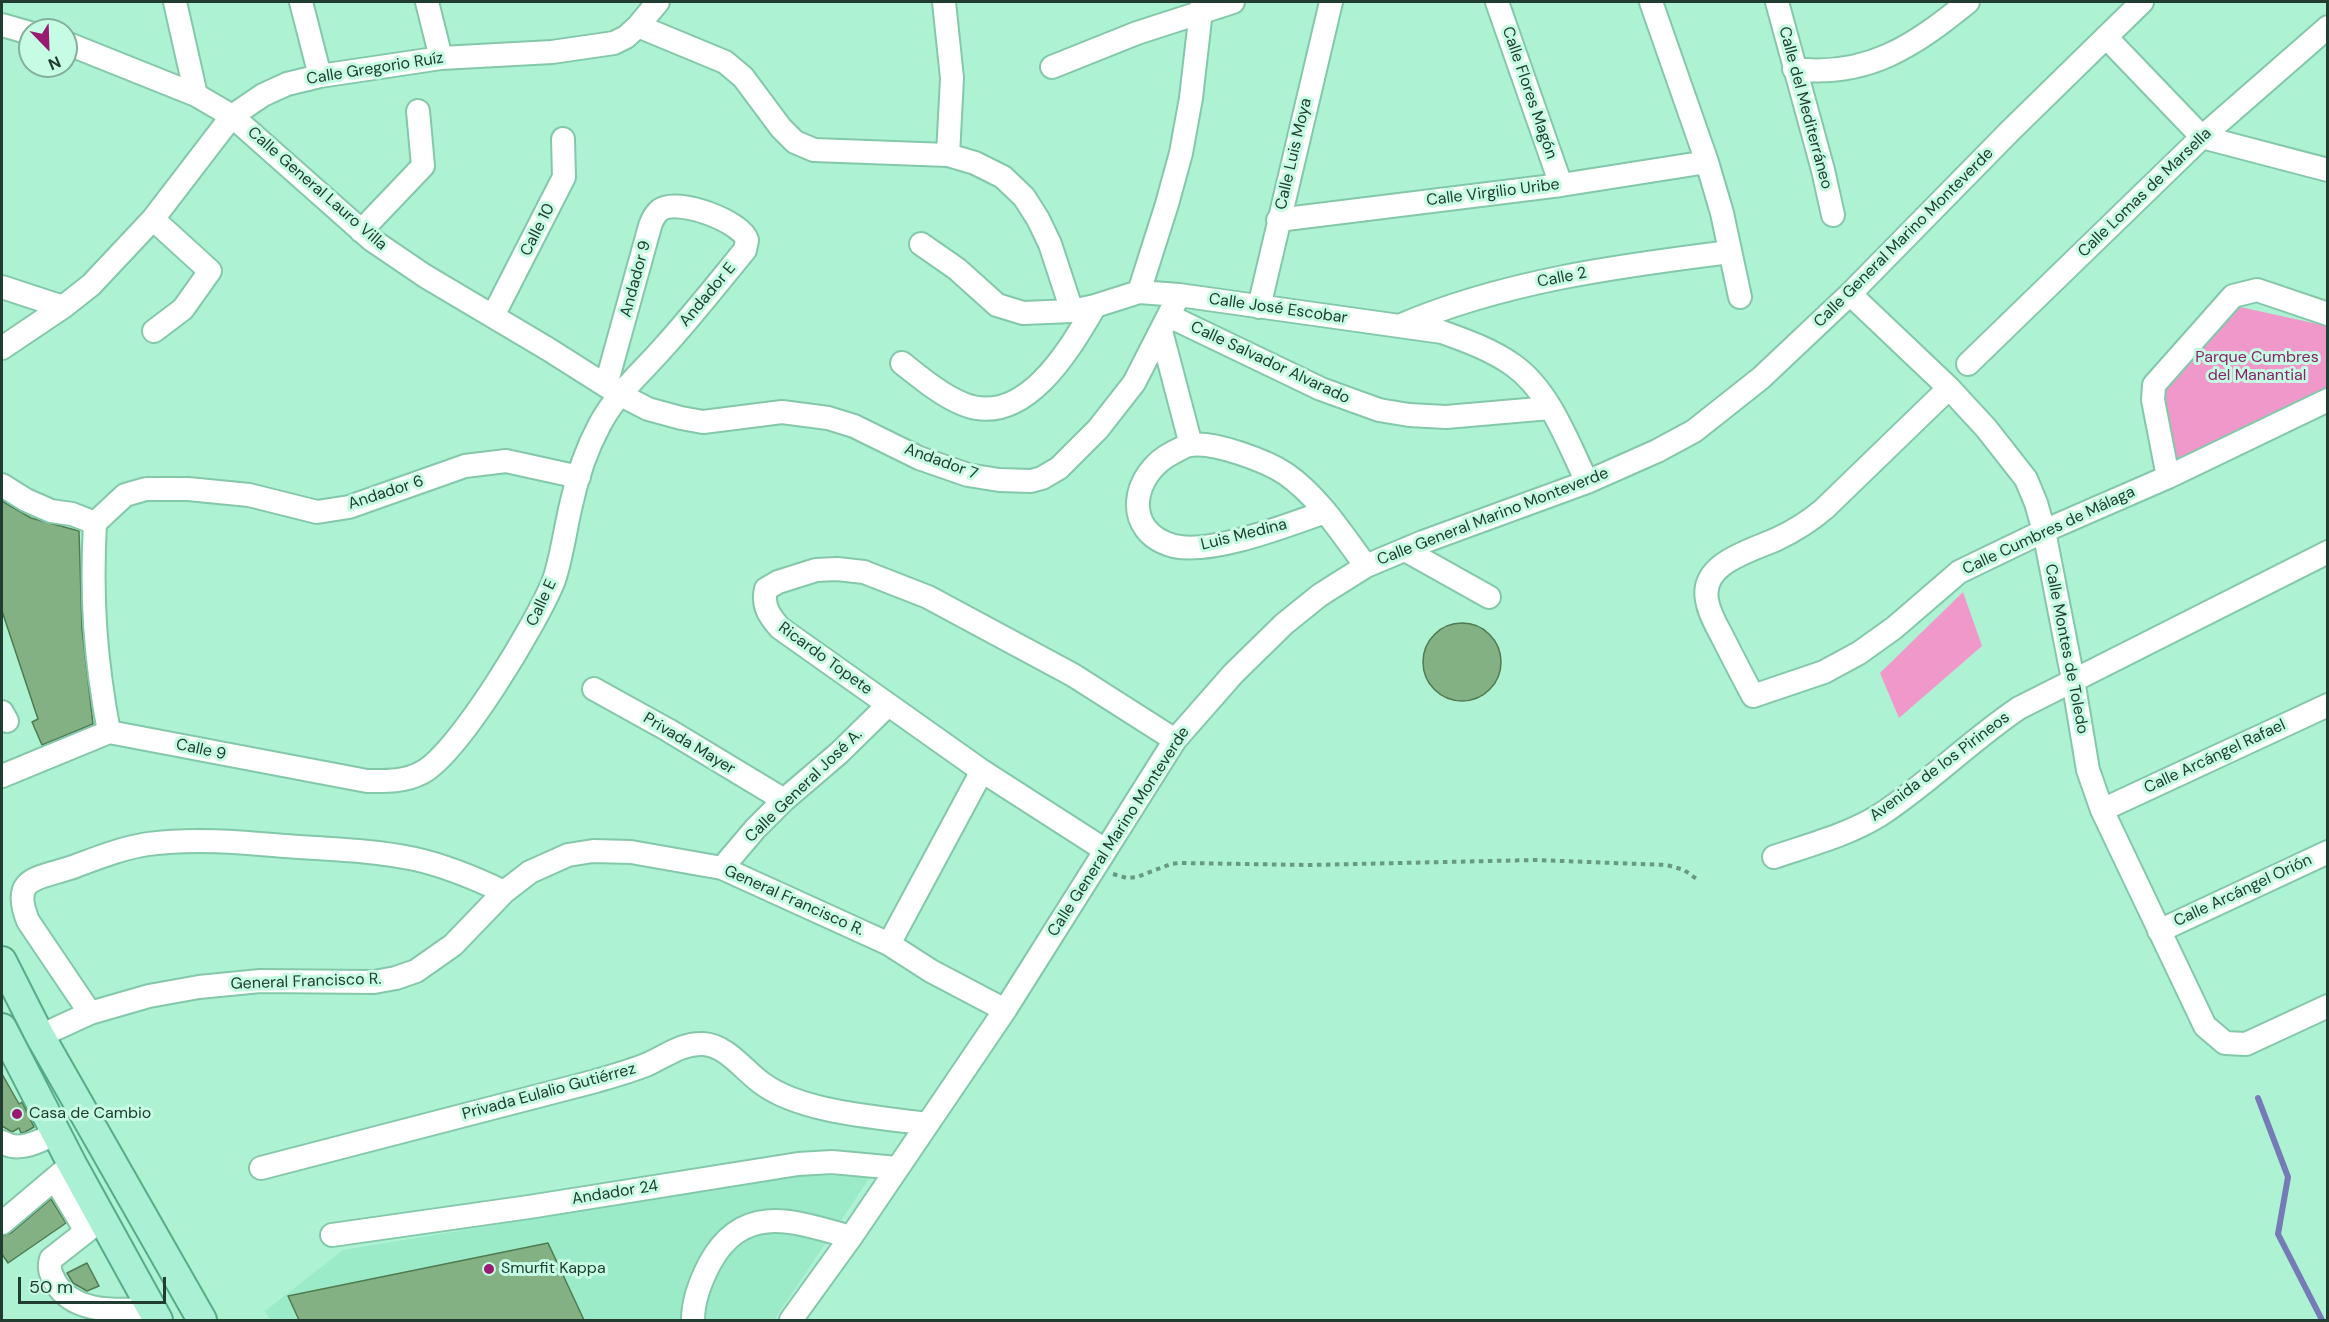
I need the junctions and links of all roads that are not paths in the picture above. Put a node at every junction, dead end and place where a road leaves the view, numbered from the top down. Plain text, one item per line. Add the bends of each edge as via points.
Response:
1 (175, 2) edge
2 (301, 2) edge
3 (427, 2) edge
4 (658, 2) edge
5 (944, 2) edge
6 (1233, 2) edge
7 (1330, 2) edge
8 (1497, 2) edge
9 (1651, 2) edge
10 (1777, 2) edge
11 (1968, 2) edge
12 (2142, 2) edge
13 (1202, 6) edge
14 (2, 25) edge
15 (638, 26) junction
16 (2328, 27) edge
17 (18, 30) edge
18 (2106, 37) junction
19 (78, 49) edge
20 (441, 58) junction
21 (1052, 67) dead end
22 (1794, 69) junction
23 (320, 76) junction
24 (196, 95) junction
25 (418, 111) dead end
26 (231, 116) junction
27 (2202, 137) junction
28 (563, 139) dead end
29 (948, 155) junction
30 (1707, 162) junction
31 (2328, 170) edge
32 (1561, 185) junction
33 (695, 208) joint
34 (1833, 215) dead end
35 (153, 219) junction
36 (1278, 220) junction
37 (361, 231) junction
38 (921, 244) dead end
39 (1730, 252) junction
40 (2, 287) edge
41 (1139, 292) junction
42 (1850, 294) junction
43 (1179, 295) junction
44 (1740, 297) dead end
45 (1095, 306) junction
46 (63, 307) junction
47 (1259, 307) junction
48 (1072, 311) junction
49 (2328, 314) edge
50 (493, 316) junction
51 (1165, 323) junction
52 (1399, 326) junction
53 (154, 331) dead end
54 (2, 348) edge
55 (902, 363) dead end
56 (1968, 364) dead end
57 (1949, 388) junction
58 (613, 389) junction
59 (2328, 400) edge
60 (1550, 408) junction
61 (1191, 445) junction
62 (579, 477) junction
63 (2168, 477) junction
64 (1587, 482) junction
65 (2, 485) edge
66 (1325, 512) junction
67 (95, 523) junction
68 (2044, 531) junction
69 (1405, 550) junction
70 (2328, 552) edge
71 (1366, 566) junction
72 (1489, 597) dead end
73 (2073, 680) junction
74 (594, 688) dead end
75 (888, 705) junction
76 (2328, 705) edge
77 (110, 732) junction
78 (1175, 740) junction
79 (982, 771) junction
80 (2, 776) edge
81 (408, 778) joint
82 (784, 800) junction
83 (2102, 810) junction
84 (2328, 852) edge
85 (1774, 857) dead end
86 (1100, 858) junction
87 (722, 868) junction
88 (504, 892) junction
89 (2159, 931) junction
90 (889, 944) junction
91 (2, 961) edge
92 (2328, 1006) edge
93 (1005, 1010) junction
94 (90, 1013) junction
95 (40, 1036) junction
96 (6, 1046) edge
97 (927, 1124) junction
98 (57, 1133) junction
99 (2, 1142) edge
100 (261, 1168) dead end
101 (897, 1168) junction
102 (63, 1172) junction
103 (2, 1223) edge
104 (94, 1225) junction
105 (332, 1235) dead end
106 (851, 1237) junction
107 (155, 1315) edge
108 (202, 1320) edge
109 (693, 1320) edge
110 (791, 1320) edge

1 - 24 street
2 - 23 street
3 - 20 street
4 - 15 street, Calle Gregorio Ruíz
5 - 29 street via 952,78
6 - 13 street
7 - 36 street, Calle Luis Moya
8 - 32 street, Calle Flores Magón
9 - 30 street
10 - 22 street, Calle del Mediterráneo
11 - 22 street via 1917,41 1861,66 1834,71
12 - 18 street, Calle General Marino Monteverde
13 - 21 street
13 - 41 street via 1181,153
14 - 17 street
15 - 20 street, Calle Gregorio Ruíz via 626,38 599,47
15 - 29 street via 725,62 743,77 795,142 814,150
16 - 27 street, Calle Lomas de Marsella
18 - 27 street
18 - 42 street, Calle General Marino Monteverde
19 - 24 street, Calle General Lauro Villa
20 - 23 street, Calle Gregorio Ruíz
22 - 34 street, Calle del Mediterráneo
23 - 26 street, Calle Gregorio Ruíz via 287,84
24 - 26 street, Calle General Lauro Villa
25 - 37 street via 423,166
26 - 35 street, Calle Gregorio Ruíz
26 - 37 street, Calle General Lauro Villa
27 - 31 street
27 - 56 street, Calle Lomas de Marsella
28 - 50 street, Calle 10 via 564,177
29 - 48 street via 1003,177 1024,197 1050,244
30 - 32 street, Calle Virgilio Uribe
30 - 39 street
32 - 36 street, Calle Virgilio Uribe
33 - 58 street, Andador 9 via 671,206 655,214
33 - 58 street, Andador E via 743,231 747,245 664,347
35 - 46 street, Calle Gregorio Ruíz via 91,285
35 - 53 street via 210,272 183,309
36 - 47 street, Calle Luis Moya
37 - 50 street, Calle General Lauro Villa via 425,276
38 - 48 street, Calle José Escobar via 957,268 997,305 1023,313
39 - 44 street
39 - 52 street, Calle 2 via 1647,262 1516,287 1433,311
40 - 46 street
41 - 43 street, Calle José Escobar
41 - 45 street, Calle José Escobar
42 - 57 street, Calle Montes de Toledo
42 - 64 street, Calle General Marino Monteverde via 1761,378 1694,431
43 - 47 street, Calle José Escobar
43 - 51 street, Andador 7
45 - 48 street, Calle José Escobar
45 - 55 street via 1067,352 1036,388 999,408 984,410 963,404
46 - 54 street, Calle Gregorio Ruíz
47 - 52 street, Calle José Escobar
49 - 63 street via 2257,291 2233,297 2154,385 2153,400
50 - 58 street, Calle General Lauro Villa
51 - 58 street, Andador 7 via 1134,383 1098,429 1059,468 1031,481 968,475 828,418 782,412 703,422 648,409
51 - 60 street, Calle Salvador Alvarado via 1379,410 1446,417
51 - 61 street
52 - 60 street, Calle José Escobar via 1442,332 1478,345 1514,366
57 - 68 street, Calle Montes de Toledo via 2026,479
57 - 68 street, Calle Cumbres de Málaga via 1824,509 1711,575 1706,586 1707,602 1753,696 1824,672 1859,653 1959,572
58 - 62 street, Calle E
59 - 63 street, Calle Cumbres de Málaga
60 - 64 street, Calle José Escobar
61 - 66 street, Luis Medina via 1257,458 1292,479
61 - 66 street, Luis Medina via 1164,457 1140,485 1137,505 1141,520 1149,534 1163,542 1197,548 1221,544
62 - 67 street, Andador 6 via 506,461 465,466 349,507 318,512 249,495 146,489 125,495
62 - 81 street, Calle E via 554,580 535,621 453,744 434,765
63 - 68 street, Calle Cumbres de Málaga
64 - 69 street, Calle General Marino Monteverde
65 - 67 street via 51,511
66 - 71 street, Luis Medina
67 - 77 street via 93,620
68 - 73 street, Calle Montes de Toledo
69 - 71 street, Calle General Marino Monteverde
69 - 72 street
70 - 73 street, Avenida de los Pirineos
71 - 78 street, Calle General Marino Monteverde via 1284,624
73 - 83 street, Calle Montes de Toledo via 2088,770
73 - 85 street, Avenida de los Pirineos via 2019,708 1878,816 1851,830
74 - 82 street, Privada Mayer
75 - 78 street, Ricardo Topete via 780,628 766,608 766,590 816,570 864,572 928,597 1062,669
75 - 79 street, Ricardo Topete
75 - 82 street, Calle General José A.
76 - 83 street, Calle Arcángel Rafael
77 - 80 street
77 - 81 street, Calle 9 via 368,781
78 - 86 street, Calle General Marino Monteverde
79 - 86 street, Ricardo Topete
79 - 90 street
82 - 87 street, Calle General José A.
83 - 89 street, Calle Montes de Toledo
84 - 89 street, Calle Arcángel Orión
86 - 93 street, Calle General Marino Monteverde
87 - 88 street, General Francisco R. via 631,852 593,851 551,861
87 - 90 street, General Francisco R.
88 - 94 street, General Francisco R. via 453,945 425,965 396,978 374,982 260,981 219,985 149,996
88 - 94 street via 443,866 382,855 239,842 146,844 123,850 38,878 24,888 21,897 28,921
89 - 92 street, Calle Montes de Toledo via 2205,1026 2225,1043 2246,1044
90 - 93 street, General Francisco R.
91 - 95 main road
93 - 97 street, Calle General Marino Monteverde
94 - 95 street, General Francisco R.
95 - 108 main road
96 - 98 main road
97 - 100 street, Privada Eulalio Gutiérrez via 800,1103 763,1084 722,1051 706,1044 691,1044 596,1082
97 - 101 street, Calle General Marino Monteverde
98 - 99 street via 30,1145 10,1147
98 - 102 main road
101 - 105 street, Andador 24 via 832,1162 798,1164
101 - 106 street, Calle General Marino Monteverde
102 - 103 street
102 - 104 main road
104 - 107 main road
104 - 107 street via 51,1259 51,1273 58,1287 72,1301
106 - 109 street via 778,1219 742,1228 719,1247 702,1278
106 - 110 street, Calle General Marino Monteverde

